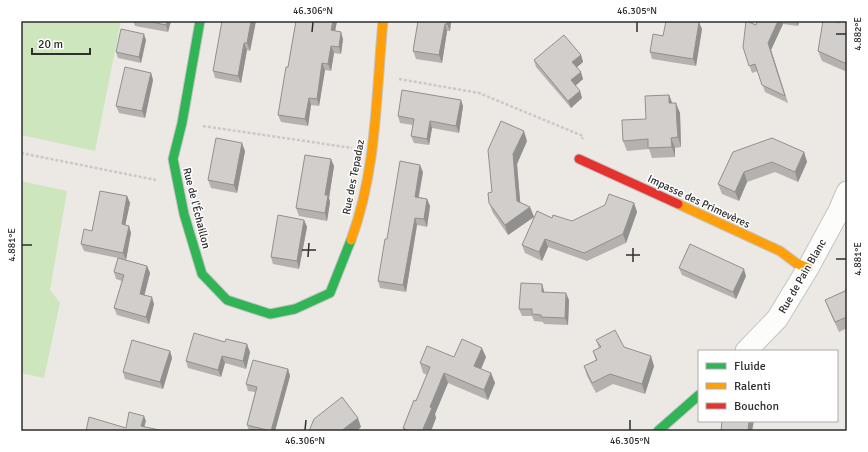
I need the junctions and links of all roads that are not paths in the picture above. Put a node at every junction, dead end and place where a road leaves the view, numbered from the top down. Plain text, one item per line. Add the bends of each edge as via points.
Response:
1 (200, 21) edge
2 (383, 21) edge
3 (579, 159) road end
4 (844, 207) edge
5 (808, 268) junction
6 (270, 314) joint
7 (747, 350) edge
8 (698, 396) edge
9 (658, 431) edge

1 - 6 street, Rue de l'Échaillon via 173,159 177,185 202,274 227,300
2 - 6 street, Rue des Tepadaz via 371,151 363,202 352,238 330,293 295,308
3 - 5 street, Impasse des Primevères via 780,251
4 - 5 street, Rue de Pain Blanc
5 - 7 street, Rue de Pain Blanc via 778,319
8 - 9 street

